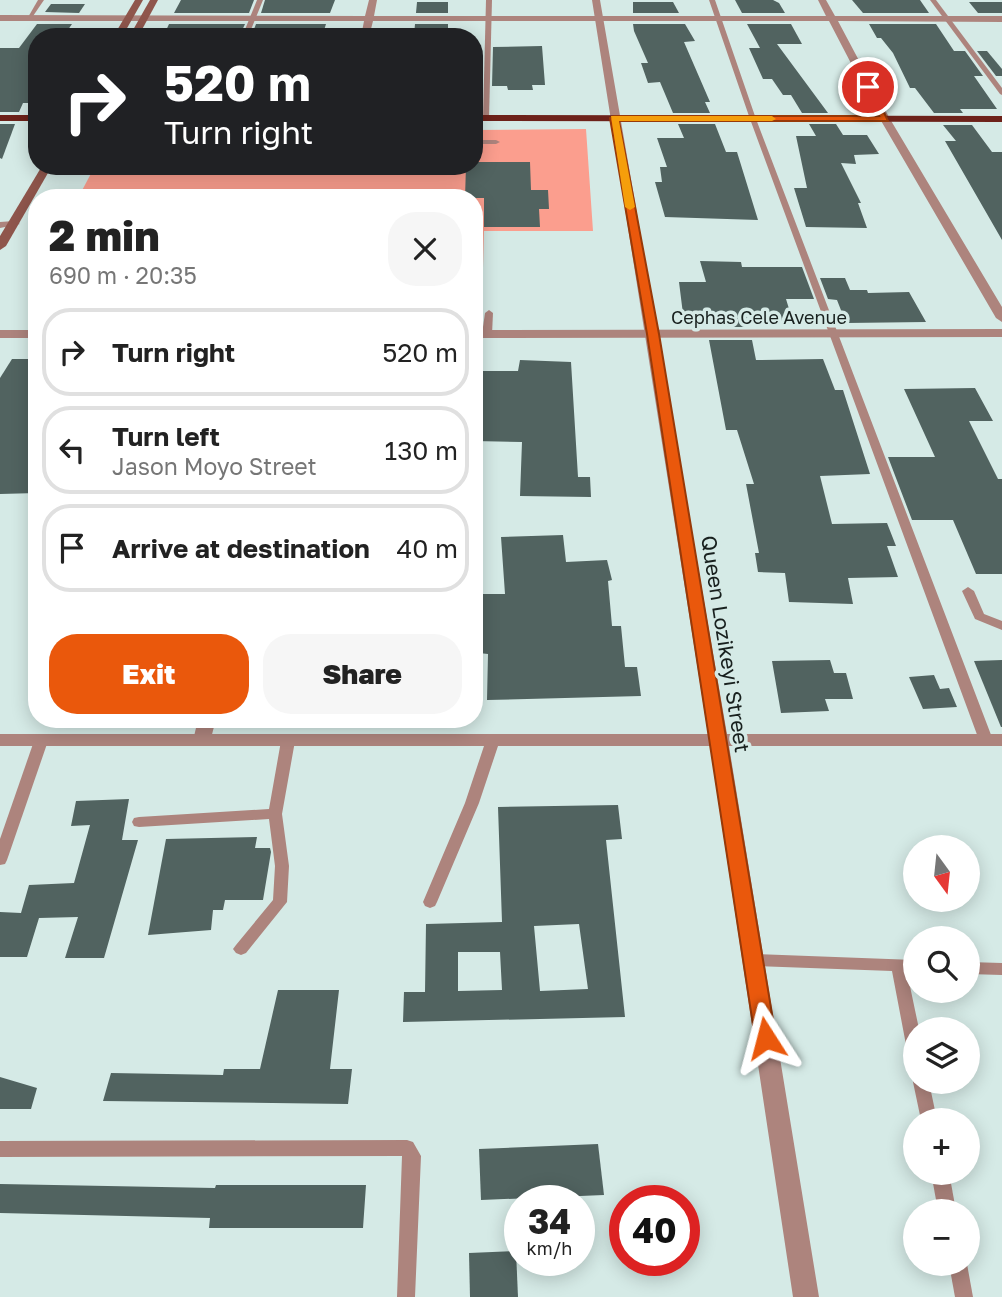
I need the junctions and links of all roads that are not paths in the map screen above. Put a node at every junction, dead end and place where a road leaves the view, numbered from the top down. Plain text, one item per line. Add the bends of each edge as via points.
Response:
1 (41, 0) edge
2 (139, 0) edge
3 (154, 0) edge
4 (260, 0) edge
5 (373, 0) edge
6 (489, 0) edge
7 (596, 0) edge
8 (712, 0) edge
9 (822, 0) edge
10 (933, 0) edge
11 (0, 18) edge
12 (29, 18) junction
13 (128, 18) junction
14 (144, 18) junction
15 (252, 18) junction
16 (369, 19) junction
17 (489, 19) junction
18 (599, 19) junction
19 (719, 19) junction
20 (832, 19) junction
21 (947, 19) junction
22 (1002, 19) edge
23 (122, 28) edge
24 (138, 28) edge
25 (248, 28) edge
26 (367, 28) edge
27 (483, 85) edge
28 (1002, 93) edge
29 (28, 117) edge
30 (0, 118) edge
31 (483, 118) edge
32 (614, 118) junction
33 (753, 119) junction
34 (885, 119) junction
35 (1002, 119) edge
36 (483, 142) edge
37 (496, 142) dead end
38 (28, 199) edge
39 (14, 224) junction
40 (0, 225) edge
41 (0, 246) edge
42 (489, 313) dead end
43 (1002, 318) edge
44 (483, 329) edge
45 (0, 334) edge
46 (28, 334) edge
47 (483, 334) edge
48 (653, 334) junction
49 (835, 334) junction
50 (1002, 334) edge
51 (968, 591) dead end
52 (1002, 626) edge
53 (205, 728) edge
54 (718, 738) junction
55 (0, 740) edge
56 (493, 740) junction
57 (994, 740) edge
58 (41, 741) junction
59 (202, 741) junction
60 (288, 741) junction
61 (275, 814) junction
62 (139, 822) dead end
63 (0, 860) edge
64 (429, 902) dead end
65 (241, 949) dead end
66 (753, 960) junction
67 (898, 965) junction
68 (903, 965) edge
69 (980, 968) edge
70 (1002, 969) edge
71 (908, 1017) edge
72 (0, 1149) edge
73 (960, 1276) edge
74 (406, 1297) edge
75 (806, 1297) edge
76 (964, 1297) edge

1 - 12 lane
2 - 13 main road
3 - 14 main road
4 - 15 lane
5 - 16 street
6 - 17 lane
7 - 18 street, Queen Lozikeyi Street
8 - 19 lane
9 - 20 street
10 - 21 lane
11 - 12 street
12 - 13 street
13 - 14 street
13 - 23 main road
14 - 15 street
14 - 24 main road
15 - 16 street
15 - 25 lane
16 - 17 street
16 - 26 street
17 - 18 street
17 - 27 lane
18 - 19 street
18 - 32 street, Queen Lozikeyi Street
19 - 20 street
19 - 33 lane
20 - 21 street
20 - 34 street
21 - 22 street
21 - 28 lane
29 - 30 highway
31 - 32 highway
32 - 33 highway
32 - 48 street, Queen Lozikeyi Street
33 - 34 highway
33 - 49 lane
34 - 35 highway
34 - 43 street
36 - 37 lane
38 - 39 main road
39 - 40 street
39 - 41 main road
42 - 44 lane
45 - 46 street
47 - 48 street, Cephas Cele Avenue
48 - 49 street, Cephas Cele Avenue
48 - 54 street, Queen Lozikeyi Street
49 - 50 street, Cephas Cele Avenue
49 - 57 lane
51 - 52 lane via 979,616
53 - 59 street
54 - 56 street
54 - 57 street
54 - 66 street, Queen Lozikeyi Street
55 - 58 street
56 - 60 street
56 - 64 lane via 472,803
58 - 59 street
58 - 63 lane
59 - 60 street
60 - 61 lane
61 - 62 lane
61 - 65 lane via 282,866 280,902
66 - 67 lane
66 - 75 street, Queen Lozikeyi Street
67 - 68 lane
67 - 71 lane
69 - 70 lane
72 - 74 lane via 407,1148 412,1156
73 - 76 lane

